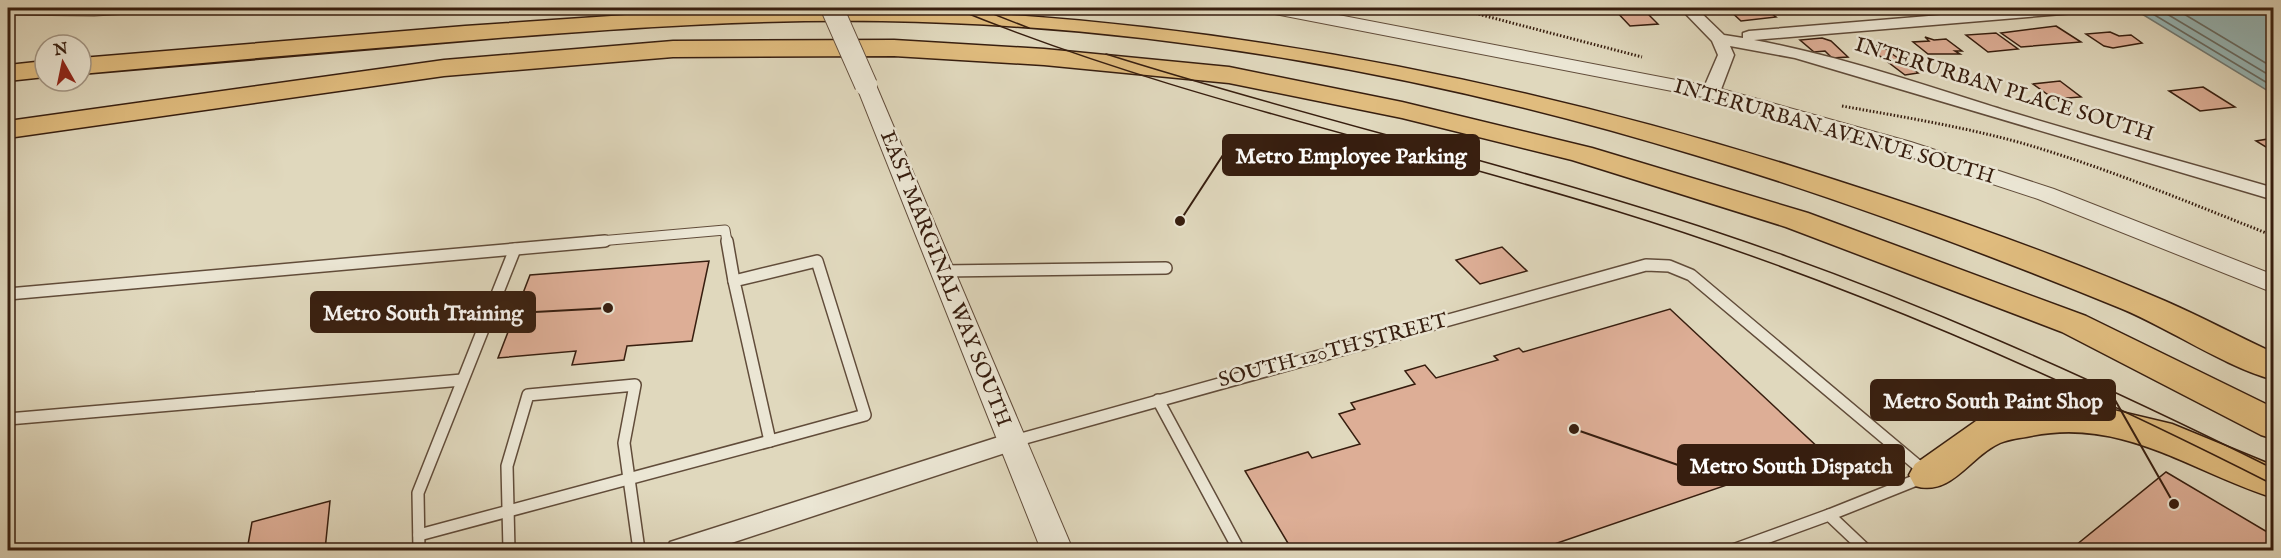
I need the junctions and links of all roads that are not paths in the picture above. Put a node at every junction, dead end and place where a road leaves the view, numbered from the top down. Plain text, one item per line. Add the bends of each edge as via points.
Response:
1 (147, 8) edge
2 (832, 8) edge
3 (1275, 8) edge
4 (1688, 8) edge
5 (1906, 8) edge
6 (2074, 8) edge
7 (8, 10) edge
8 (1924, 21) junction
9 (1719, 39) junction
10 (332, 43) junction
11 (93, 51) edge
12 (33, 53) edge
13 (8, 54) edge
14 (93, 65) edge
15 (33, 70) edge
16 (8, 73) edge
17 (1711, 92) junction
18 (8, 130) edge
19 (2274, 194) edge
20 (515, 249) junction
21 (1166, 268) dead end
22 (942, 271) junction
23 (734, 280) junction
24 (2274, 285) edge
25 (8, 294) edge
26 (2274, 368) edge
27 (462, 380) junction
28 (1158, 400) junction
29 (8, 419) edge
30 (2274, 425) edge
31 (770, 441) junction
32 (1011, 442) junction
33 (1929, 475) junction
34 (629, 478) junction
35 (2274, 483) edge
36 (507, 511) junction
37 (1829, 515) junction
38 (419, 535) junction
39 (419, 550) edge
40 (508, 550) edge
41 (639, 550) edge
42 (679, 550) edge
43 (1057, 550) edge
44 (1239, 550) edge
45 (1733, 550) edge
46 (1866, 550) edge

1 - 7 lane
2 - 22 street, EAST MARGINAL WAY SOUTH, bridge
3 - 17 street, INTERURBAN AVENUE SOUTH
4 - 9 street
5 - 8 street
6 - 8 street
8 - 9 street
9 - 17 street via 1726,55
9 - 19 street, INTERURBAN PLACE SOUTH via 1796,53 1875,74
10 - 11 highway
10 - 14 highway
10 - 26 highway via 667,18 784,13 934,14 1051,22 1294,52 1509,96 1770,170 1951,231 2145,306
12 - 13 highway
15 - 16 highway
17 - 24 street, INTERURBAN AVENUE SOUTH via 1903,147 2046,194
18 - 30 highway via 444,68 673,49 894,48 1044,57 1229,75 1402,110 1582,154 1797,220 2074,324
20 - 23 lane via 725,230
20 - 25 lane
20 - 27 lane
21 - 22 lane
22 - 32 street, EAST MARGINAL WAY SOUTH
23 - 31 lane
23 - 31 lane via 817,261 865,415
27 - 29 lane
27 - 38 lane via 418,493
28 - 32 lane, SOUTH 120TH STREET
28 - 33 lane, SOUTH 120TH STREET via 1661,264 1691,275
28 - 44 lane
31 - 34 lane
32 - 42 street, SOUTH 120TH STREET
32 - 43 street, EAST MARGINAL WAY SOUTH
33 - 35 highway via 1989,431 2044,420 2088,418 2159,434
33 - 37 lane
34 - 36 lane
34 - 36 lane via 624,443 635,385 528,395 507,466
34 - 41 lane
36 - 38 lane
36 - 40 lane
37 - 45 lane
37 - 46 lane
38 - 39 lane

